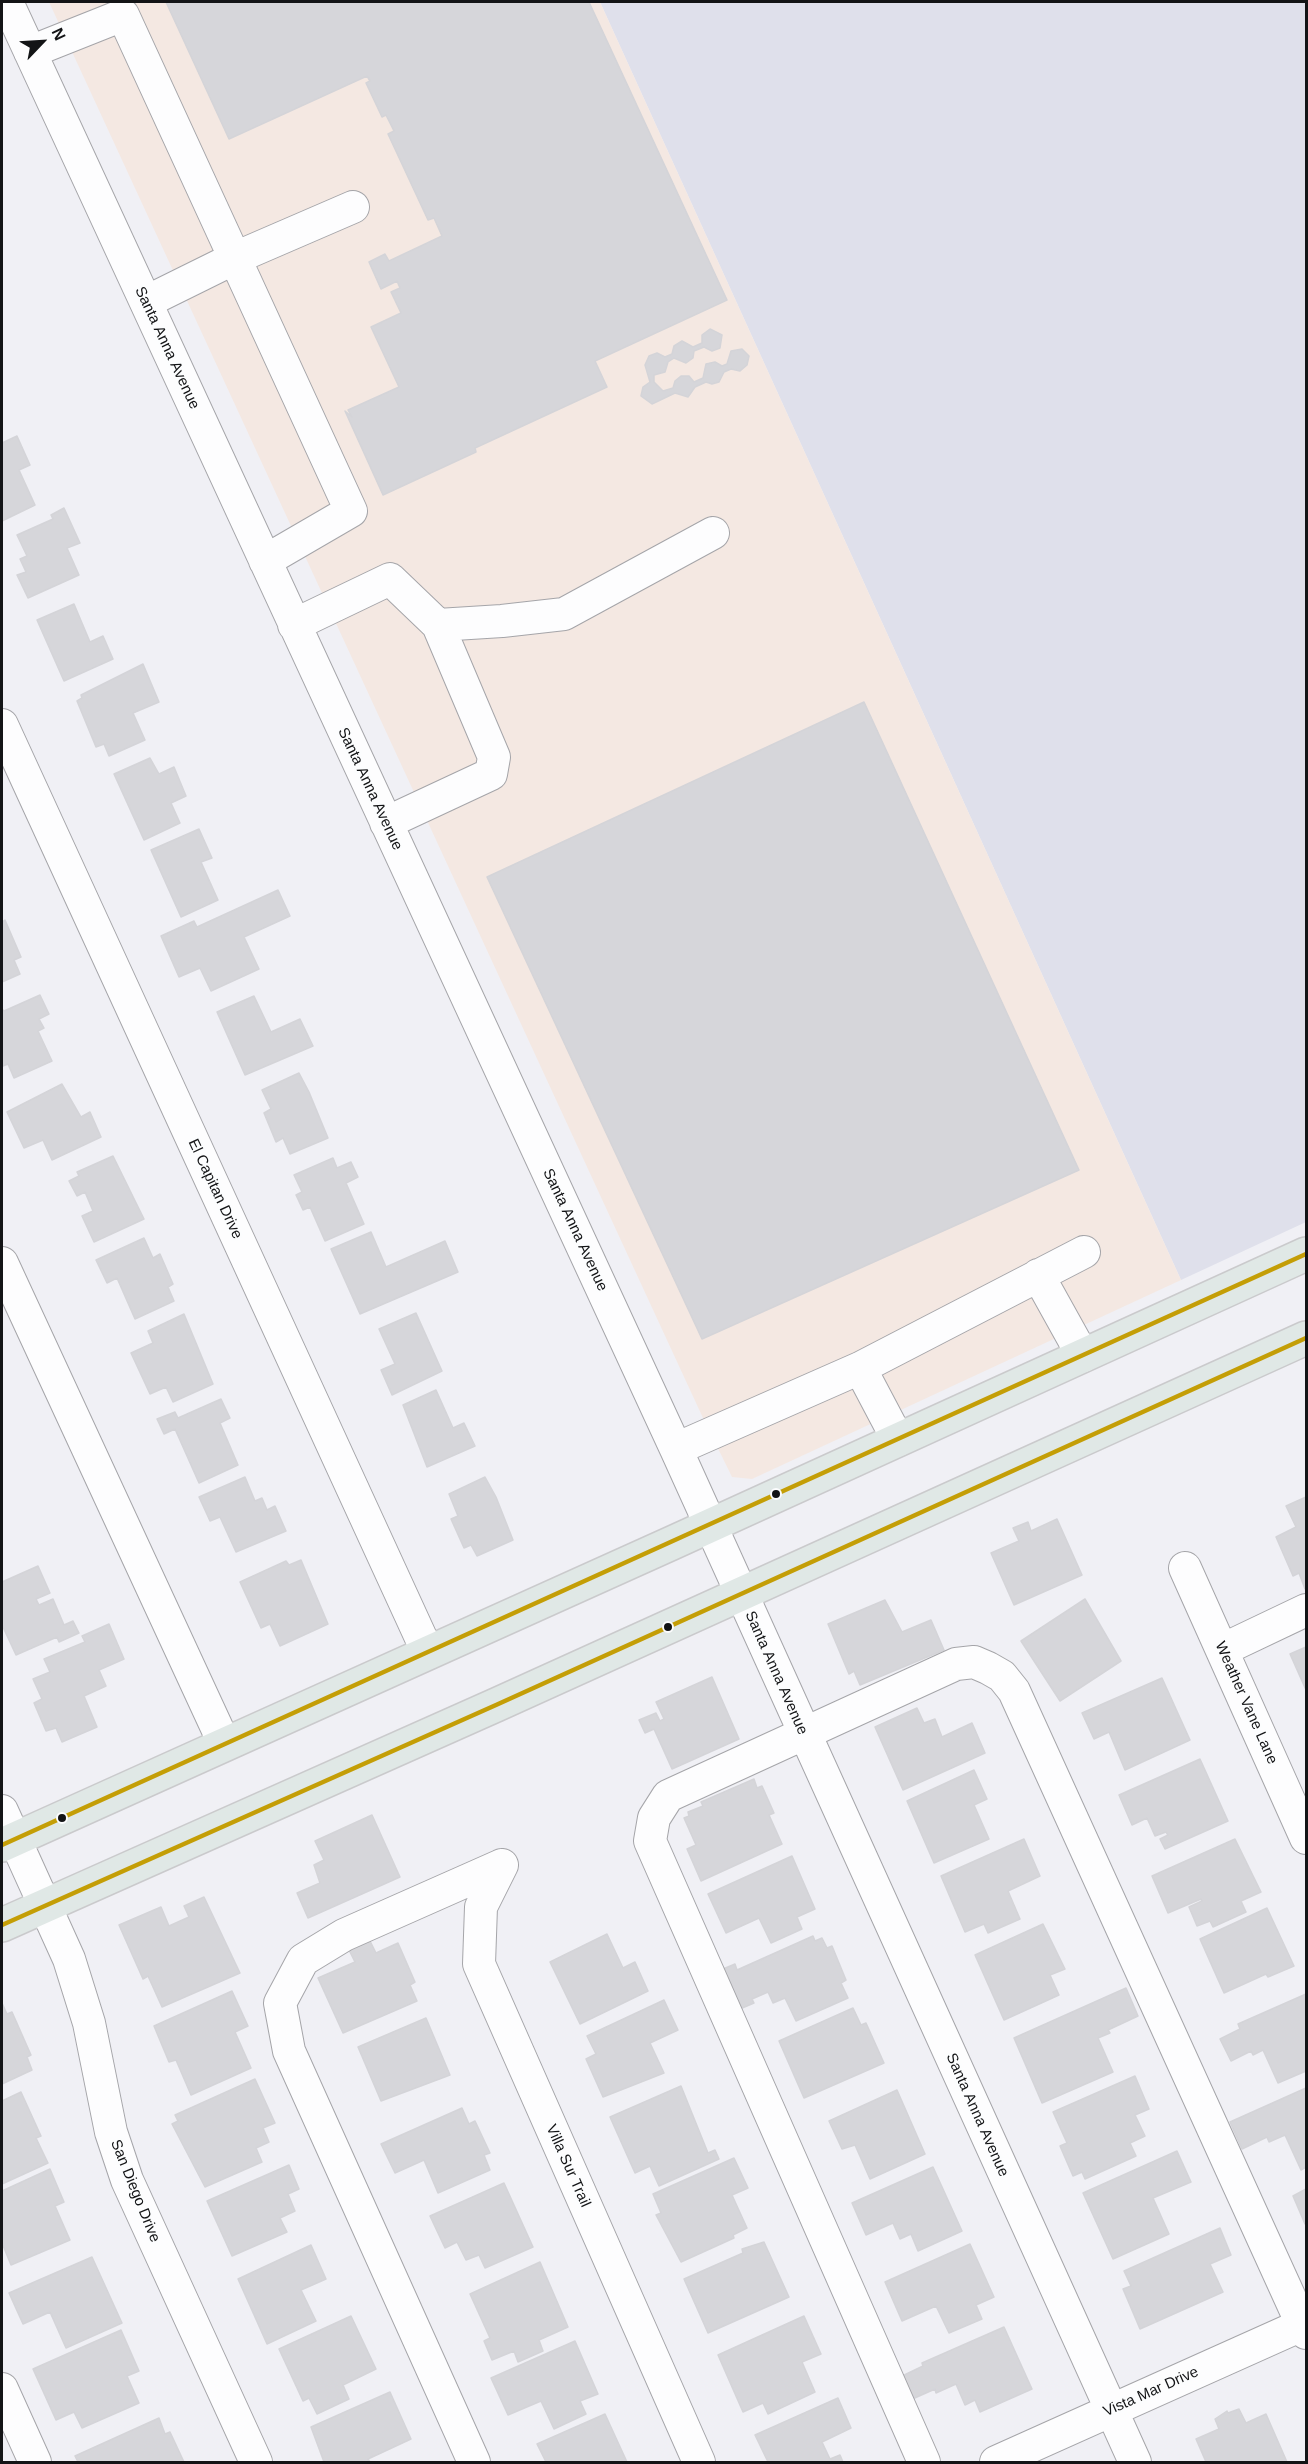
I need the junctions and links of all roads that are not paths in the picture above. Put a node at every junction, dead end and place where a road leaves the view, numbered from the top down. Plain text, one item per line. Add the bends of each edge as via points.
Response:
1 (7, 2) edge
2 (30, 52) junction
3 (352, 207) dead end
4 (235, 258) junction
5 (146, 302) junction
6 (713, 533) dead end
7 (265, 561) junction
8 (294, 625) junction
9 (438, 625) junction
10 (2, 725) edge
11 (386, 824) junction
12 (1084, 1251) dead end
13 (1306, 1254) edge
14 (2, 1263) edge
15 (1038, 1275) junction
16 (1306, 1338) edge
17 (1083, 1356) junction
18 (860, 1368) junction
19 (898, 1440) junction
20 (676, 1449) junction
21 (710, 1526) junction
22 (1185, 1568) dead end
23 (741, 1595) junction
24 (1306, 1610) edge
25 (1222, 1650) junction
26 (428, 1653) junction
27 (804, 1734) junction
28 (224, 1743) junction
29 (6, 1831) edge
30 (1306, 1839) edge
31 (45, 1906) junction
32 (2, 1925) edge
33 (1305, 2327) edge
34 (2, 2389) edge
35 (1111, 2409) junction
36 (35, 2463) edge
37 (255, 2463) edge
38 (474, 2463) edge
39 (699, 2463) edge
40 (924, 2463) edge
41 (996, 2463) edge
42 (1135, 2463) edge

1 - 2 street, Santa Anna Avenue
2 - 4 street via 123,15
2 - 5 street, Santa Anna Avenue
3 - 4 street
4 - 5 street
4 - 7 street via 351,511
5 - 7 street, Santa Anna Avenue
6 - 9 street via 564,614
7 - 8 street, Santa Anna Avenue
8 - 9 street via 390,579
8 - 11 street, Santa Anna Avenue
9 - 11 street via 494,757 491,774
10 - 26 street, El Capitan Drive
11 - 20 street, Santa Anna Avenue
12 - 15 street
13 - 17 main road
14 - 28 street
15 - 17 street
15 - 18 street
16 - 23 main road
17 - 19 main road
18 - 19 street
18 - 20 street
19 - 21 main road
20 - 21 street, Santa Anna Avenue
21 - 23 street, Santa Anna Avenue
21 - 26 main road
22 - 25 street, Weather Vane Lane
23 - 27 street, Santa Anna Avenue
23 - 31 main road
24 - 25 street
25 - 30 street, Weather Vane Lane
26 - 28 main road
27 - 33 street via 956,1664 974,1662 1002,1676 1014,1690
27 - 35 street, Santa Anna Avenue
27 - 40 street via 668,1796 654,1818 650,1840
28 - 29 main road
29 - 31 street, San Diego Drive
31 - 32 main road
31 - 37 street, San Diego Drive via 69,1959 89,2023 111,2132 127,2180
33 - 35 street, Vista Mar Drive
34 - 36 street
35 - 41 street, Vista Mar Drive
35 - 42 street, Santa Anna Avenue
38 - 39 street, Villa Sur Trail via 289,2051 280,2003 303,1960 344,1935 502,1865 481,1907 479,1964

